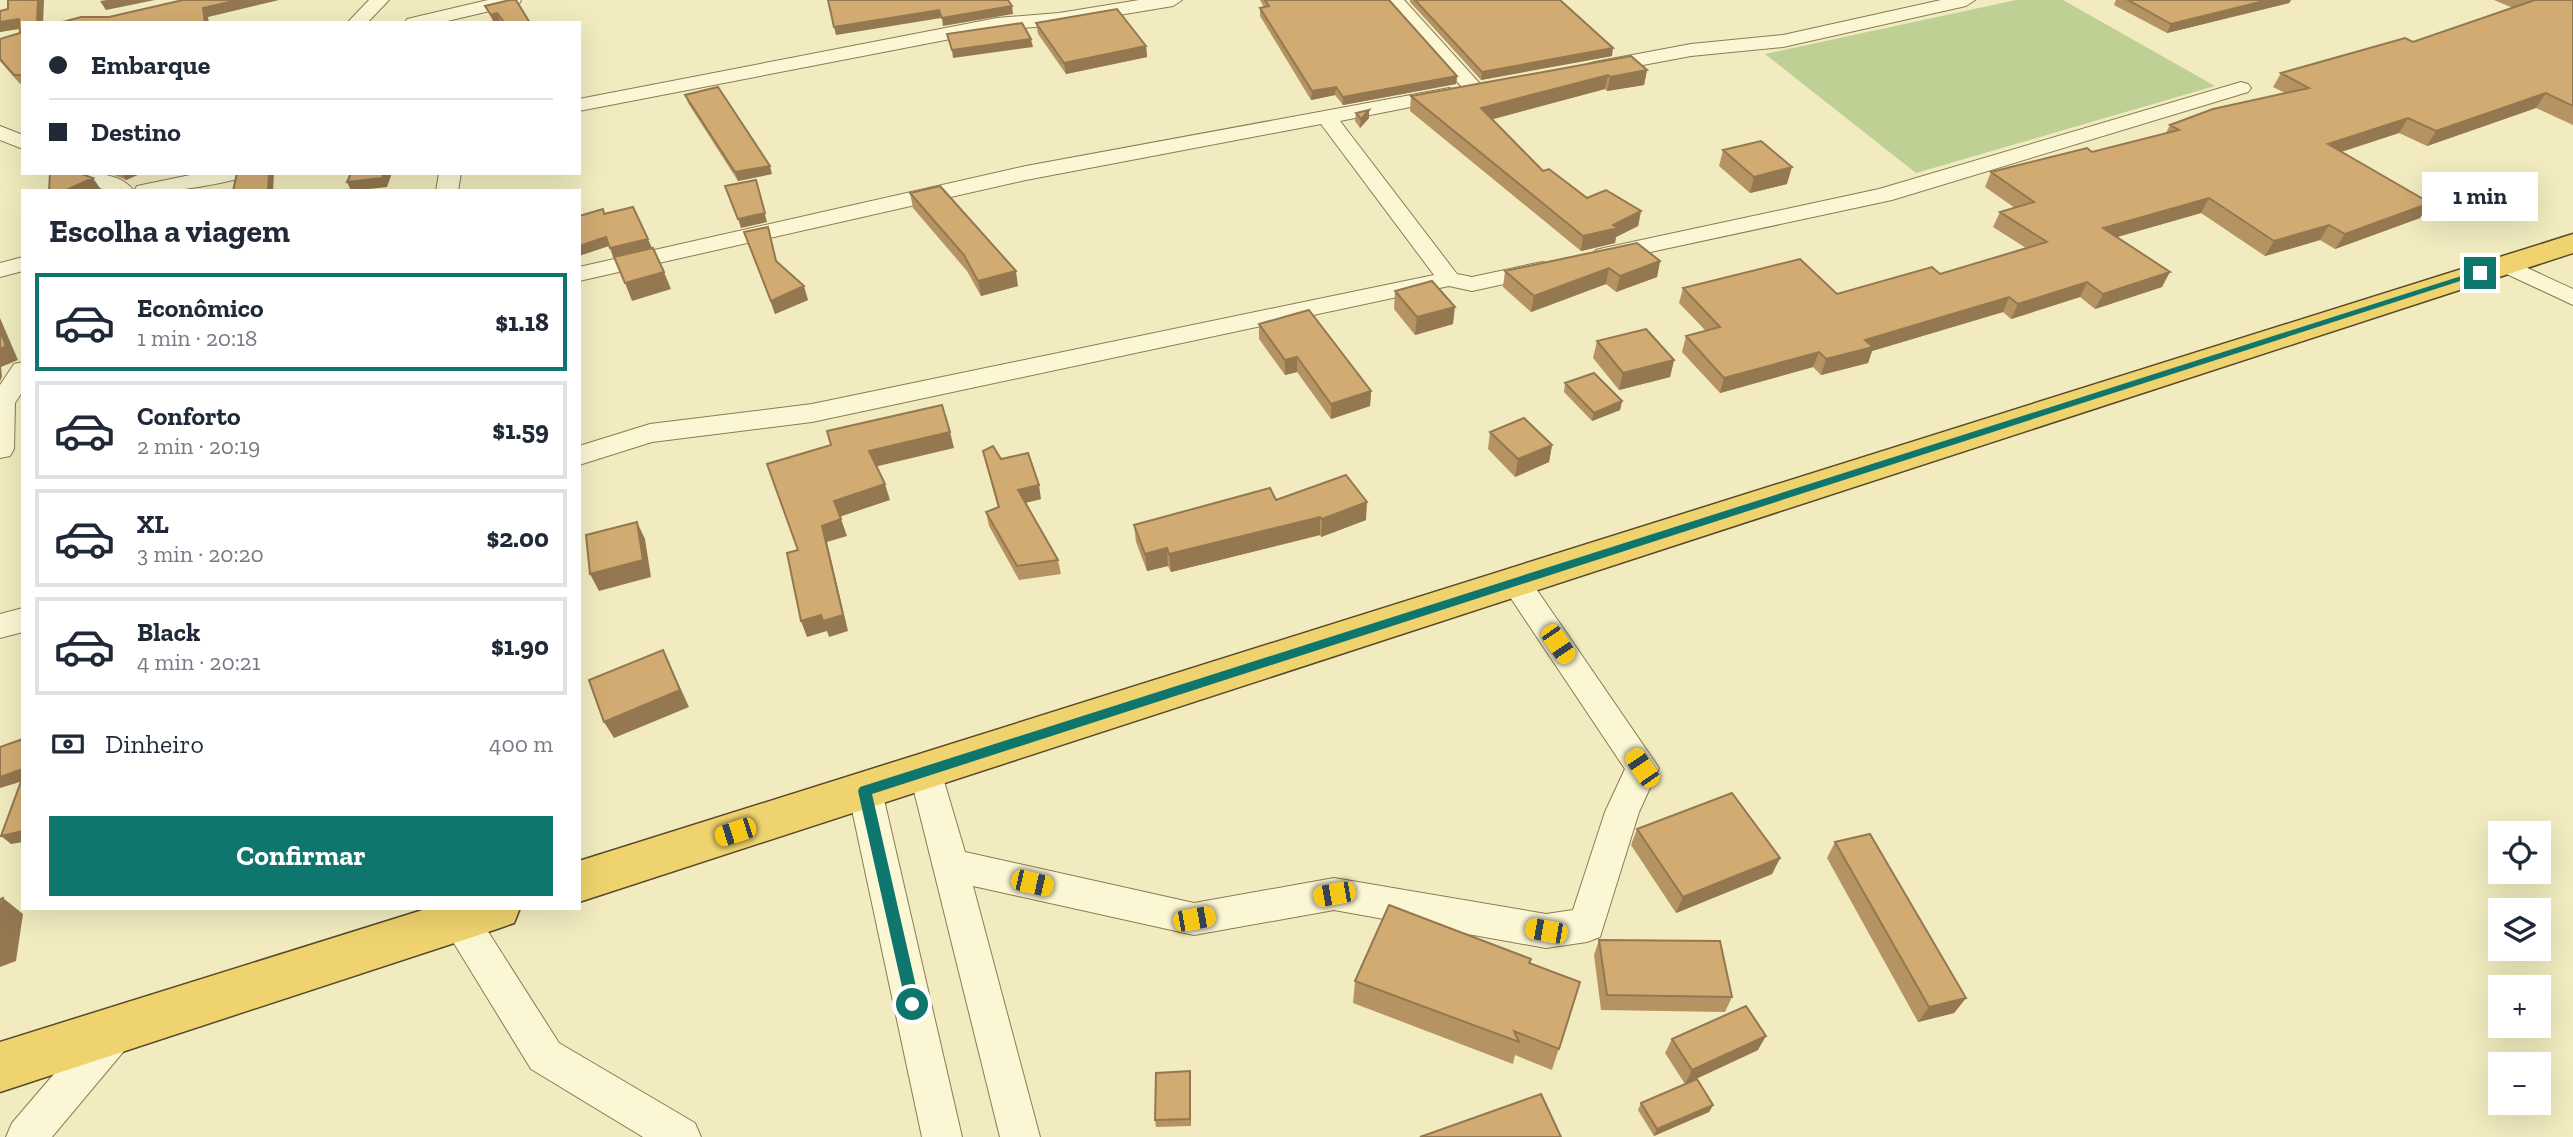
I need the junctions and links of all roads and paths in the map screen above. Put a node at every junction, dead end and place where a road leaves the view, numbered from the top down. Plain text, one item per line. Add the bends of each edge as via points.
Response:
1 (380, 0) edge
2 (512, 0) edge
3 (1173, 0) edge
4 (1394, 0) edge
5 (1966, 0) edge
6 (462, 18) edge
7 (358, 21) edge
8 (433, 21) edge
9 (1569, 72) edge
10 (1502, 85) edge
11 (2241, 88) dead end
12 (1475, 90) junction
13 (581, 105) edge
14 (1326, 116) junction
15 (0, 132) edge
16 (21, 142) edge
17 (90, 175) edge
18 (208, 176) edge
19 (120, 189) edge
20 (153, 189) edge
21 (2573, 243) edge
22 (21, 265) edge
23 (2506, 265) junction
24 (0, 270) edge
25 (581, 274) edge
26 (1449, 279) junction
27 (2573, 298) edge
28 (21, 374) edge
29 (8, 402) edge
30 (0, 449) edge
31 (581, 455) edge
32 (1516, 582) junction
33 (21, 621) edge
34 (0, 626) edge
35 (926, 771) junction
36 (865, 791) junction
37 (951, 864) junction
38 (581, 881) edge
39 (478, 914) edge
40 (117, 1029) junction
41 (0, 1067) edge
42 (26, 1137) edge
43 (681, 1137) edge
44 (942, 1137) edge
45 (1020, 1137) edge

1 - 7 street
2 - 6 street
3 - 13 street via 997,24
4 - 12 street
5 - 9 street via 1783,41 1691,50
6 - 8 street
10 - 12 street
11 - 26 street via 1884,195 1472,284
12 - 14 street
14 - 25 street via 1026,173
14 - 26 street
15 - 16 street
17 - 19 street
18 - 20 street
21 - 23 highway
22 - 24 street
23 - 27 street
23 - 32 highway
26 - 31 street via 812,413 650,433
28 - 29 street
29 - 30 street
32 - 35 highway
32 - 37 street via 1642,768 1622,812 1587,925 1546,931 1334,894 1194,919
33 - 34 street
35 - 36 highway
35 - 37 street
36 - 38 highway
36 - 44 street
37 - 45 street
39 - 40 highway
39 - 43 street via 545,1056
40 - 41 highway
40 - 42 street

